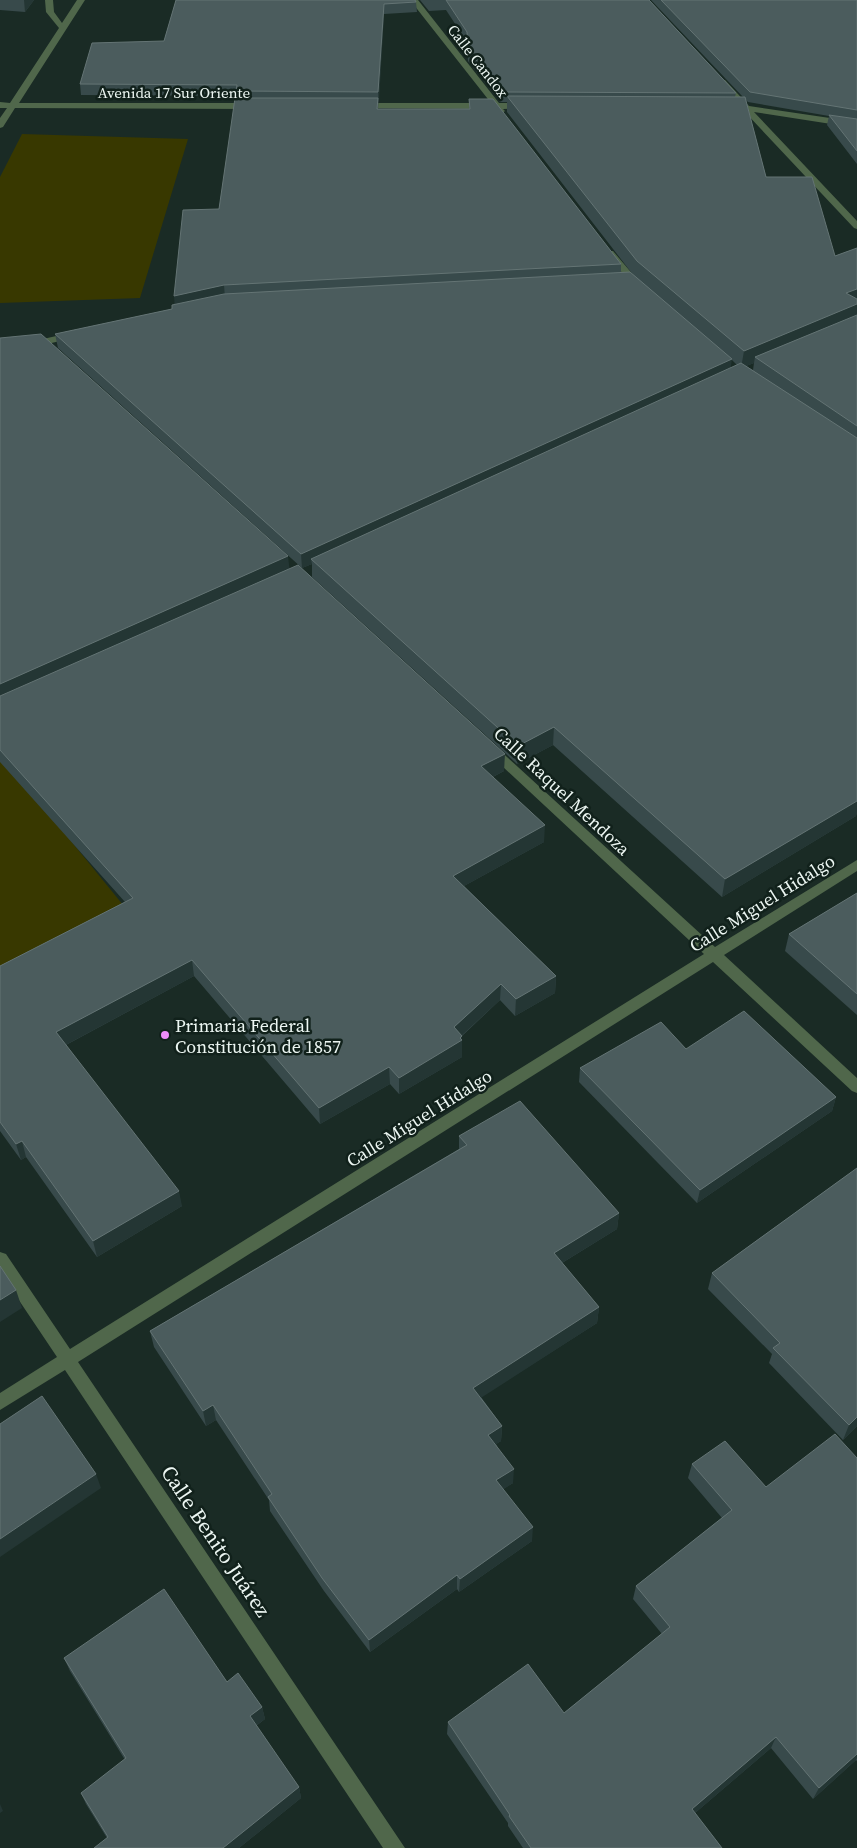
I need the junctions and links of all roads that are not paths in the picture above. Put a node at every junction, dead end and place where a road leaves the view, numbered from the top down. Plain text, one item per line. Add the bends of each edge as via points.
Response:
1 (49, 0) edge
2 (81, 0) edge
3 (414, 0) edge
4 (63, 28) junction
5 (713, 72) edge
6 (0, 105) edge
7 (14, 105) junction
8 (263, 106) edge
9 (351, 106) edge
10 (497, 106) junction
11 (537, 106) edge
12 (717, 108) edge
13 (747, 108) junction
14 (508, 122) edge
15 (0, 125) edge
16 (857, 125) edge
17 (857, 226) edge
18 (602, 243) edge
19 (646, 293) edge
20 (81, 333) edge
21 (43, 342) junction
22 (0, 343) edge
23 (57, 355) edge
24 (482, 742) edge
25 (857, 865) edge
26 (714, 955) junction
27 (857, 1087) edge
28 (0, 1259) edge
29 (68, 1360) junction
30 (0, 1402) edge
31 (395, 1848) edge

1 - 4 street via 47,8 51,16
2 - 4 street
3 - 10 street, Calle Candox
4 - 7 street
5 - 13 street
6 - 7 street, Avenida 17 Sur Oriente
7 - 8 street, Avenida 17 Sur Oriente
7 - 15 street
9 - 10 street
10 - 11 street
10 - 14 street, Calle Candox
12 - 13 street
13 - 16 street
13 - 17 street
18 - 19 street via 626,281
20 - 21 street
21 - 22 street
21 - 23 street
24 - 26 street, Calle Raquel Mendoza
25 - 26 street, Calle Miguel Hidalgo
26 - 27 street, Calle Raquel Mendoza
26 - 29 street, Calle Miguel Hidalgo
28 - 29 street, Calle Benito Juárez
29 - 30 street, Calle Miguel Hidalgo
29 - 31 street, Calle Benito Juárez

